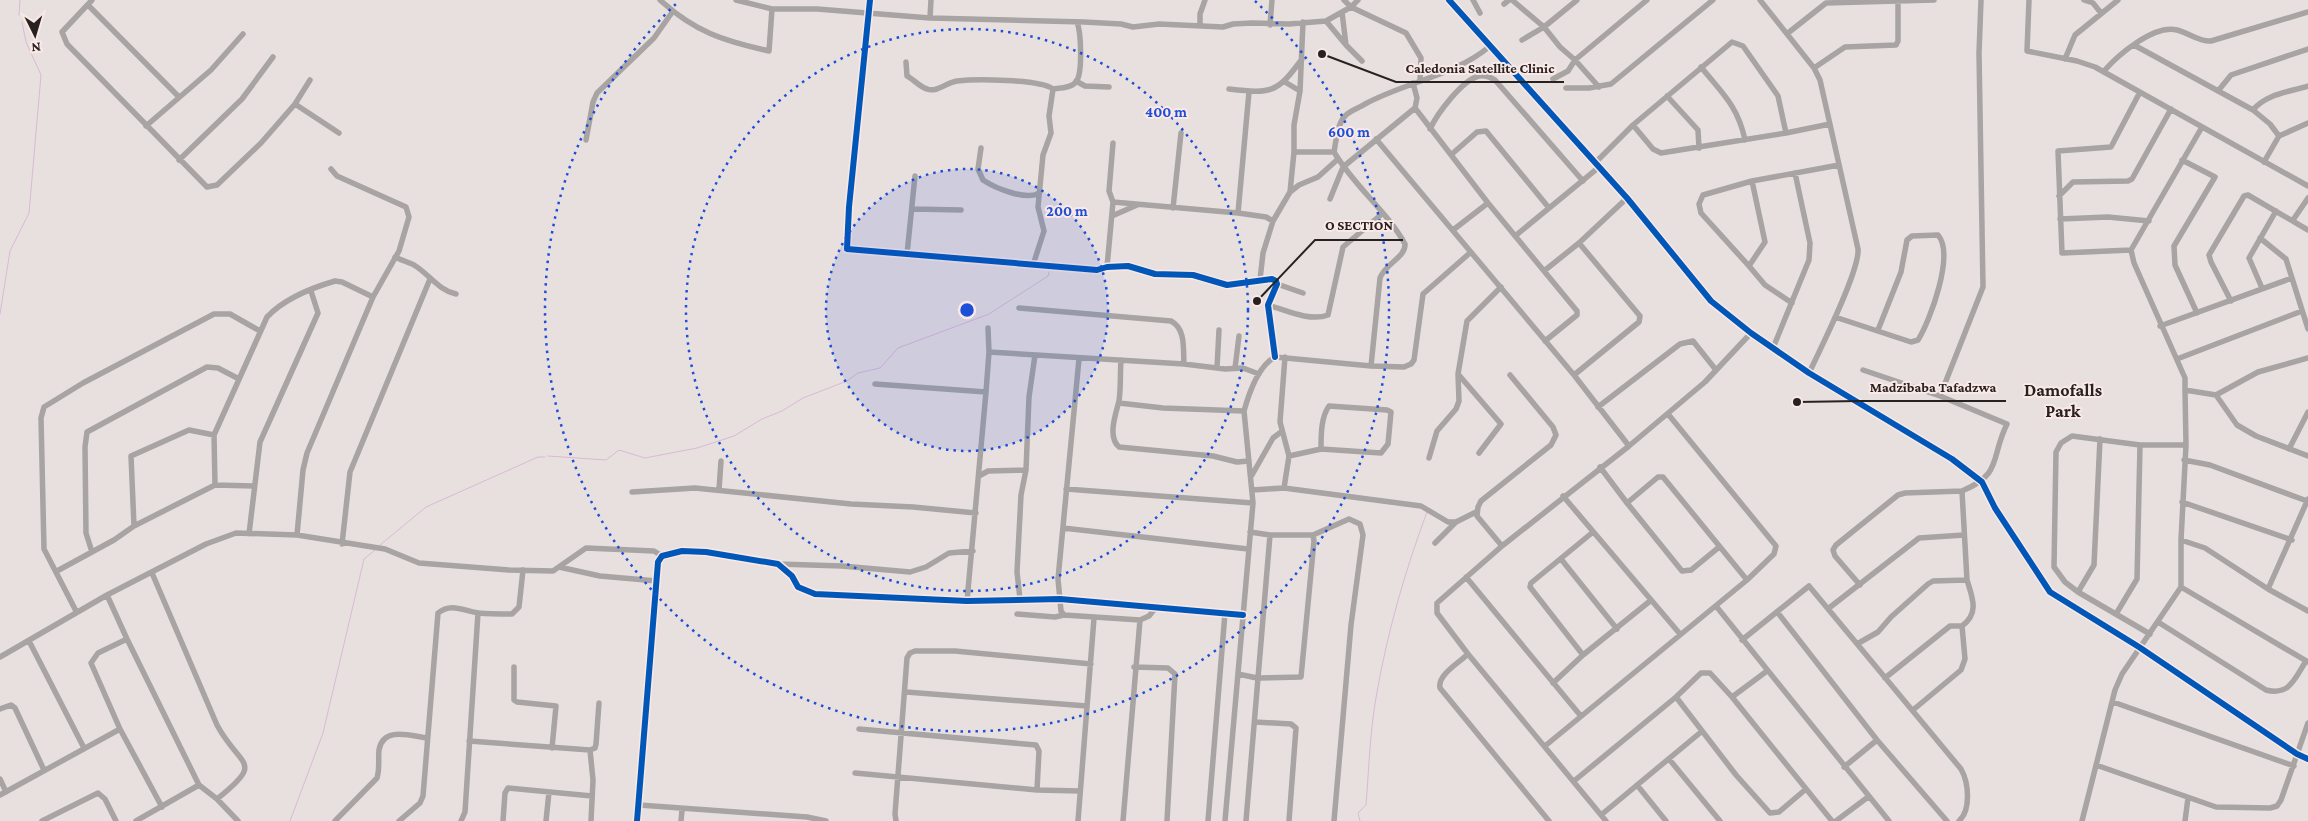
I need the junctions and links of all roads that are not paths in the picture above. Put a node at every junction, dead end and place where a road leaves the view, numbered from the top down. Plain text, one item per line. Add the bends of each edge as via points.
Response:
1 (660, 0) edge
2 (736, 0) edge
3 (870, 0) edge
4 (931, 0) edge
5 (1205, 0) edge
6 (1272, 0) edge
7 (1344, 0) edge
8 (1358, 0) edge
9 (1449, 0) edge
10 (1473, 0) edge
11 (1577, 0) edge
12 (1647, 0) edge
13 (1713, 0) edge
14 (1760, 0) edge
15 (1934, 0) edge
16 (1981, 0) edge
17 (2029, 0) edge
18 (2084, 0) edge
19 (2118, 0) edge
20 (1508, 1) edge
21 (1898, 1) edge
22 (90, 2) edge
23 (1704, 3) edge
24 (1351, 8) junction
25 (772, 9) junction
26 (673, 11) junction
27 (1342, 12) junction
28 (2308, 12) edge
29 (1480, 13) dead end
30 (2101, 13) junction
31 (869, 14) junction
32 (930, 18) junction
33 (1326, 21) junction
34 (1077, 22) junction
35 (1084, 22) junction
36 (1303, 22) junction
37 (1200, 25) junction
38 (1270, 25) junction
39 (1544, 27) junction
40 (1080, 30) junction
41 (1788, 33) junction
42 (243, 34) dead end
43 (1522, 40) dead end
44 (1346, 45) junction
45 (2134, 45) junction
46 (1490, 46) junction
47 (2308, 50) edge
48 (273, 57) dead end
49 (1302, 58) junction
50 (2065, 59) junction
51 (1575, 60) junction
52 (1362, 61) dead end
53 (906, 62) dead end
54 (1700, 67) junction
55 (1814, 68) junction
56 (2104, 72) junction
57 (1553, 79) dead end
58 (310, 80) dead end
59 (1076, 81) junction
60 (1285, 82) junction
61 (1416, 82) junction
62 (2308, 86) edge
63 (1109, 87) dead end
64 (1599, 87) junction
65 (1566, 88) dead end
66 (1053, 89) junction
67 (1229, 89) dead end
68 (1300, 91) junction
69 (2218, 91) junction
70 (1250, 92) junction
71 (2140, 92) junction
72 (1668, 96) junction
73 (179, 97) junction
74 (295, 104) junction
75 (1415, 108) junction
76 (2171, 109) junction
77 (2253, 110) junction
78 (2308, 123) edge
79 (1830, 124) junction
80 (1633, 125) junction
81 (146, 126) junction
82 (2202, 127) junction
83 (1430, 129) junction
84 (339, 133) dead end
85 (1181, 133) dead end
86 (1786, 133) junction
87 (2279, 136) junction
88 (1376, 139) junction
89 (586, 140) dead end
90 (1745, 140) junction
91 (1113, 143) dead end
92 (981, 148) dead end
93 (1699, 148) junction
94 (1294, 152) junction
95 (1334, 152) junction
96 (1452, 154) junction
97 (1338, 159) junction
98 (179, 160) junction
99 (2182, 160) junction
100 (2264, 162) junction
101 (1597, 165) junction
102 (1839, 165) junction
103 (1343, 167) junction
104 (330, 169) dead end
105 (1795, 174) junction
106 (915, 176) dead end
107 (1583, 181) junction
108 (1752, 181) junction
109 (2308, 186) edge
110 (1290, 192) junction
111 (1039, 193) junction
112 (2059, 196) junction
113 (1626, 198) junction
114 (2308, 198) edge
115 (1330, 199) dead end
116 (1113, 202) junction
117 (1488, 203) junction
118 (1139, 205) junction
119 (1173, 208) junction
120 (1549, 208) junction
121 (912, 209) junction
122 (961, 210) dead end
123 (2276, 211) junction
124 (1238, 213) junction
125 (1383, 213) junction
126 (1112, 216) junction
127 (2060, 219) junction
128 (2293, 220) junction
129 (1273, 221) junction
130 (2149, 221) junction
131 (1453, 230) junction
132 (2308, 230) edge
133 (1516, 236) junction
134 (2260, 238) junction
135 (1579, 243) junction
136 (2131, 250) junction
137 (1471, 252) junction
138 (907, 254) junction
139 (395, 257) junction
140 (1033, 265) junction
141 (1107, 266) junction
142 (1749, 266) junction
143 (1544, 271) junction
144 (2292, 278) junction
145 (430, 279) junction
146 (1260, 280) junction
147 (1277, 284) junction
148 (1501, 287) junction
149 (2262, 288) junction
150 (311, 291) junction
151 (1303, 293) dead end
152 (456, 294) dead end
153 (373, 296) junction
154 (2231, 301) junction
155 (1792, 302) junction
156 (1268, 305) junction
157 (1019, 308) dead end
158 (2302, 311) junction
159 (2197, 313) junction
160 (1835, 317) junction
161 (2160, 326) junction
162 (988, 328) dead end
163 (2308, 329) edge
164 (1219, 330) dead end
165 (1878, 330) junction
166 (260, 331) junction
167 (1751, 333) junction
168 (1238, 336) dead end
169 (1545, 341) junction
170 (1773, 348) junction
171 (989, 352) junction
172 (1034, 355) junction
173 (1275, 357) junction
174 (1286, 357) junction
175 (2308, 358) edge
176 (1079, 359) junction
177 (2177, 359) junction
178 (1121, 360) junction
179 (1184, 364) junction
180 (1371, 366) junction
181 (1217, 368) junction
182 (1234, 368) junction
183 (1716, 370) junction
184 (1863, 370) dead end
185 (1810, 373) junction
186 (1258, 374) junction
187 (1458, 374) junction
188 (1574, 374) junction
189 (1510, 376) dead end
190 (239, 379) junction
191 (875, 384) dead end
192 (2185, 390) junction
193 (986, 392) junction
194 (2216, 395) junction
195 (1940, 396) junction
196 (1119, 402) junction
197 (1598, 407) junction
198 (1244, 411) junction
199 (2308, 412) edge
200 (1668, 414) junction
201 (1281, 432) junction
202 (214, 435) junction
203 (2100, 439) junction
204 (2140, 445) junction
205 (2186, 445) junction
206 (1629, 446) junction
207 (1321, 449) junction
208 (2290, 449) junction
209 (1479, 453) dead end
210 (1289, 456) junction
211 (2308, 456) edge
212 (1429, 458) dead end
213 (2184, 460) junction
214 (721, 461) dead end
215 (1249, 461) junction
216 (1600, 467) junction
217 (1026, 470) junction
218 (1251, 475) junction
219 (979, 476) junction
220 (1982, 482) junction
221 (215, 485) junction
222 (254, 486) junction
223 (1066, 488) junction
224 (1284, 488) junction
225 (719, 490) junction
226 (1252, 490) junction
227 (632, 492) dead end
228 (1962, 492) junction
229 (1564, 496) junction
230 (2308, 500) edge
231 (2182, 502) junction
232 (1252, 503) junction
233 (1627, 503) junction
234 (1476, 512) junction
235 (976, 513) junction
236 (1456, 522) junction
237 (134, 526) junction
238 (1063, 528) junction
239 (1250, 532) junction
240 (1593, 532) junction
241 (249, 534) junction
242 (1313, 534) junction
243 (297, 535) junction
244 (1270, 535) junction
245 (1964, 535) junction
246 (2180, 540) junction
247 (2292, 540) junction
248 (1435, 543) dead end
249 (342, 544) junction
250 (1502, 546) junction
251 (1719, 547) junction
252 (1248, 549) junction
253 (973, 551) junction
254 (92, 552) junction
255 (662, 556) junction
256 (1561, 559) junction
257 (778, 564) junction
258 (559, 567) junction
259 (57, 570) junction
260 (523, 570) junction
261 (152, 573) junction
262 (1466, 577) junction
263 (1747, 580) junction
264 (1967, 580) junction
265 (657, 581) junction
266 (1860, 585) junction
267 (2181, 587) junction
268 (2268, 589) junction
269 (2078, 592) junction
270 (107, 595) junction
271 (1060, 598) junction
272 (1020, 600) junction
273 (967, 601) junction
274 (1650, 601) junction
275 (1157, 606) junction
276 (1716, 606) junction
277 (1829, 608) junction
278 (2308, 610) edge
279 (76, 611) junction
280 (478, 613) junction
281 (1225, 613) junction
282 (1778, 613) junction
283 (1017, 614) dead end
284 (2116, 614) junction
285 (1064, 615) junction
286 (1243, 615) junction
287 (1094, 618) junction
288 (1140, 620) junction
289 (2158, 622) junction
290 (1962, 626) junction
291 (1617, 629) junction
292 (1680, 634) junction
293 (2150, 634) junction
294 (127, 639) junction
295 (29, 640) junction
296 (1742, 640) junction
297 (1857, 644) junction
298 (2139, 648) junction
299 (1468, 654) junction
300 (1583, 655) junction
301 (0, 657) edge
302 (2307, 661) edge
303 (1091, 664) junction
304 (514, 667) dead end
305 (1134, 667) junction
306 (1767, 671) junction
307 (1238, 674) junction
308 (1257, 678) junction
309 (1885, 678) junction
310 (1553, 683) junction
311 (906, 692) junction
312 (1676, 697) junction
313 (1732, 697) junction
314 (2113, 702) junction
315 (599, 704) dead end
316 (1087, 706) junction
317 (0, 709) edge
318 (1913, 710) junction
319 (1580, 716) junction
320 (1255, 722) junction
321 (2308, 723) edge
322 (120, 729) junction
323 (859, 730) dead end
324 (1701, 732) junction
325 (2306, 733) edge
326 (902, 734) junction
327 (427, 738) junction
328 (469, 740) junction
329 (1877, 740) junction
330 (1545, 746) junction
331 (84, 748) junction
332 (552, 748) junction
333 (590, 750) junction
334 (2297, 754) junction
335 (1669, 759) junction
336 (2308, 759) edge
337 (2096, 765) junction
338 (2294, 766) junction
339 (1844, 767) junction
340 (44, 770) junction
341 (855, 773) dead end
342 (898, 778) junction
343 (0, 779) edge
344 (1574, 782) junction
345 (198, 785) junction
346 (1637, 785) junction
347 (1806, 789) junction
348 (1037, 790) junction
349 (1080, 791) junction
350 (549, 792) junction
351 (3, 793) edge
352 (592, 796) junction
353 (1868, 797) junction
354 (2188, 798) junction
355 (217, 799) junction
356 (639, 805) junction
357 (162, 807) junction
358 (682, 810) junction
359 (1601, 815) junction
360 (42, 821) edge
361 (116, 821) edge
362 (136, 821) edge
363 (238, 821) edge
364 (335, 821) edge
365 (399, 821) edge
366 (461, 821) edge
367 (503, 821) edge
368 (546, 821) edge
369 (591, 821) edge
370 (637, 821) edge
371 (682, 821) edge
372 (822, 821) edge
373 (826, 821) edge
374 (896, 821) edge
375 (1078, 821) edge
376 (1123, 821) edge
377 (1167, 821) edge
378 (1208, 821) edge
379 (1226, 821) edge
380 (1246, 821) edge
381 (1289, 821) edge
382 (1334, 821) edge
383 (1549, 821) edge
384 (1606, 821) edge
385 (1666, 821) edge
386 (1720, 821) edge
387 (1832, 821) edge
388 (1836, 821) edge
389 (1889, 821) edge
390 (1948, 821) edge
391 (1959, 821) edge
392 (2082, 821) edge
393 (2185, 821) edge

1 - 26 street
2 - 25 street
3 - 31 street
4 - 32 street
5 - 37 street
6 - 38 street
7 - 24 street
8 - 24 street
9 - 46 street
10 - 29 street
11 - 39 street
12 - 51 street
13 - 23 street
14 - 41 street
15 - 21 street
16 - 195 street via 1983,287
17 - 50 street via 2027,51
18 - 30 street via 2093,3
19 - 30 street
20 - 39 street
21 - 41 street via 1826,3
21 - 55 street via 1896,45 1845,47
22 - 73 street
22 - 81 street via 62,32 62,36 71,50
23 - 64 street via 1621,77
24 - 27 street
24 - 61 street via 1406,33 1421,58
25 - 26 street via 770,51 718,39
25 - 31 street
26 - 89 street via 654,38 597,93
27 - 33 street
27 - 44 street
28 - 45 street via 2211,41 2169,30
30 - 50 street via 2075,35
31 - 32 street
31 - 138 street via 847,249
32 - 34 street
33 - 36 street
33 - 44 street
34 - 35 street
34 - 40 street
35 - 37 street via 1133,27
35 - 40 street
36 - 38 street
36 - 49 street
37 - 38 street
39 - 43 street
39 - 51 street
40 - 59 street via 1080,74
41 - 55 street
42 - 73 street via 210,70
44 - 52 street
45 - 56 street via 2115,58
45 - 69 street
46 - 61 street via 1482,54 1453,69
46 - 101 street
47 - 69 street via 2231,75
48 - 98 street via 242,99
49 - 60 street
49 - 68 street
50 - 56 street
51 - 57 street via 1568,71
51 - 64 street
53 - 66 street via 907,76 926,89 958,81 1020,81 1048,85
54 - 72 street
54 - 86 street via 1732,42 1743,46 1778,96
54 - 90 street via 1735,109
55 - 79 street via 1822,86
56 - 71 street
58 - 74 street
59 - 63 street via 1086,86
59 - 66 street via 1071,86
60 - 68 street
60 - 70 street via 1277,88
61 - 75 street
61 - 95 street via 1372,100 1345,116
62 - 77 street via 2269,98
64 - 65 street
66 - 111 street via 1049,116 1051,133 1043,155
67 - 70 street
68 - 94 street via 1294,125
69 - 77 street
70 - 124 street
71 - 76 street
71 - 112 street via 2111,147 2058,151
72 - 80 street
72 - 93 street via 1698,130
73 - 81 street
74 - 84 street
74 - 98 street via 261,143 214,187 207,187
75 - 83 street
75 - 88 street
76 - 82 street
76 - 112 street via 2132,179 2073,182
77 - 87 street
78 - 87 street
79 - 86 street
79 - 102 street
80 - 93 street via 1657,152
80 - 101 street
81 - 98 street
82 - 99 street
82 - 100 street
83 - 96 street
83 - 107 street via 1441,110 1468,83 1480,76 1488,77 1495,80
85 - 119 street
86 - 90 street
87 - 100 street
88 - 103 street
88 - 131 street
90 - 93 street
91 - 116 street via 1109,191
92 - 111 street via 978,169 983,180 1009,192 1034,196
94 - 95 street
94 - 110 street
95 - 97 street
96 - 117 street
96 - 120 street via 1477,132 1486,131
97 - 103 street
97 - 110 street via 1318,177
99 - 130 street
99 - 159 street via 2215,177 2174,246 2175,265
100 - 109 street
101 - 107 street
101 - 113 street
102 - 105 street
102 - 160 street via 1858,254
103 - 115 street
103 - 125 street
104 - 139 street via 337,176 406,207 409,217
105 - 108 street
105 - 155 street via 1810,251 1806,271
106 - 121 street
107 - 120 street
108 - 142 street via 1765,242
108 - 142 street via 1703,194 1699,204 1701,213
110 - 129 street
111 - 140 street via 1038,208 1044,231
112 - 127 street
113 - 135 street
113 - 167 street via 1711,301
114 - 128 street
116 - 118 street
116 - 126 street
117 - 131 street
117 - 133 street
118 - 119 street
118 - 126 street
119 - 124 street
120 - 133 street
121 - 122 street
121 - 138 street
123 - 128 street
123 - 134 street
123 - 154 street via 2248,194 2244,196 2209,254
124 - 129 street
125 - 156 street via 1343,247 1328,315 1296,314
125 - 180 street via 1406,248 1386,266 1380,278
126 - 141 street
127 - 130 street via 2108,217
127 - 136 street via 2062,252
128 - 132 street
129 - 146 street via 1263,253
130 - 136 street
131 - 137 street
133 - 143 street
134 - 144 street via 2286,259
134 - 149 street via 2249,258
135 - 143 street
135 - 188 street via 1640,316 1639,322
136 - 161 street
137 - 148 street
137 - 180 street via 1423,294 1412,364
138 - 140 street
139 - 145 street via 415,265
139 - 153 street
140 - 141 street via 1097,270
141 - 146 street via 1128,266 1155,274 1193,275 1227,285
142 - 155 street via 1765,286
143 - 169 street via 1577,311
144 - 149 street
144 - 158 street
145 - 152 street
145 - 249 street via 350,472
146 - 147 street via 1272,279
147 - 151 street
147 - 156 street
148 - 169 street
148 - 187 street via 1467,321
149 - 154 street
150 - 153 street via 342,282
150 - 166 street via 275,309
150 - 222 street via 318,313 260,442
153 - 243 street via 307,453
154 - 159 street
155 - 170 street
156 - 173 street
157 - 179 street via 1171,321 1180,327
158 - 163 street
158 - 177 street
159 - 161 street
160 - 165 street
160 - 185 street
161 - 177 street
162 - 171 street
164 - 181 street
165 - 165 street via 1911,342 1920,338 1942,278 1942,243 1938,235 1912,236 1907,240 1901,272
166 - 190 street
166 - 259 street via 230,314 214,314 44,407 41,418 44,543 47,557
167 - 170 street
167 - 183 street
168 - 182 street
169 - 188 street
170 - 185 street
171 - 172 street
171 - 193 street
172 - 176 street
172 - 217 street
173 - 174 street
173 - 186 street
174 - 180 street
174 - 201 street
175 - 194 street via 2258,372
176 - 178 street
176 - 223 street
177 - 192 street via 2185,378
178 - 179 street
178 - 196 street
179 - 181 street
181 - 182 street
182 - 186 street
183 - 197 street via 1693,341 1680,344
183 - 200 street
184 - 195 street
185 - 220 street via 1952,459
186 - 198 street
187 - 209 street via 1501,424
187 - 212 street via 1459,401 1437,431
188 - 197 street
189 - 234 street via 1553,427 1556,435 1551,445 1481,501
190 - 202 street
190 - 254 street via 207,366 87,432 86,536
191 - 193 street
192 - 194 street
192 - 205 street
193 - 219 street
194 - 208 street via 2236,425
195 - 220 street via 2007,424 1991,474
196 - 198 street via 1163,408
196 - 215 street via 1115,411 1114,436 1119,447
197 - 206 street
198 - 215 street
199 - 208 street
200 - 206 street
200 - 263 street via 1776,546 1774,554
201 - 210 street
201 - 218 street via 1273,438
202 - 221 street
202 - 237 street via 189,430 131,456
203 - 204 street
203 - 269 street via 2094,565
203 - 269 street via 2072,436 2060,443 2056,452 2054,567
204 - 205 street
204 - 284 street via 2137,579
205 - 213 street
206 - 216 street
207 - 207 street via 1329,406 1391,412 1388,444 1381,453
207 - 210 street
208 - 211 street
210 - 224 street
213 - 230 street via 2210,465
213 - 231 street
214 - 225 street
215 - 218 street
216 - 229 street
216 - 233 street
217 - 219 street via 988,471
217 - 272 street via 1021,495 1017,572
218 - 226 street
219 - 235 street
220 - 228 street
220 - 298 street via 2050,592
221 - 222 street
221 - 237 street
222 - 241 street
223 - 232 street
223 - 238 street
224 - 226 street
224 - 236 street via 1421,506 1448,522
225 - 227 street via 680,488
225 - 235 street
226 - 232 street
228 - 245 street
228 - 266 street via 1898,495 1836,545 1833,550 1835,556
229 - 240 street
229 - 250 street
230 - 247 street
231 - 246 street
231 - 247 street
232 - 239 street
233 - 251 street via 1682,571 1691,570
233 - 251 street via 1660,476
234 - 236 street
234 - 250 street
235 - 253 street
236 - 248 street
237 - 254 street
238 - 252 street
238 - 271 street via 1058,579
239 - 244 street
239 - 252 street
240 - 256 street
240 - 274 street
241 - 243 street
241 - 261 street via 236,533 206,544
242 - 244 street
242 - 308 street via 1301,678
242 - 382 street via 1349,519 1360,524 1363,535 1351,624
243 - 249 street
244 - 308 street
245 - 264 street
245 - 266 street via 1919,538
246 - 267 street
246 - 268 street via 2205,548
247 - 268 street
249 - 260 street via 385,549 419,564
250 - 262 street
251 - 263 street
252 - 286 street
253 - 257 street via 948,553 926,567 910,572
253 - 273 street
254 - 259 street
255 - 257 street via 682,551 706,552
255 - 258 street via 654,551 586,548
255 - 265 street via 658,562
256 - 291 street
256 - 300 street via 1530,587
257 - 273 street via 792,576 798,587 815,594
258 - 260 street via 550,572
258 - 265 street via 600,576
259 - 279 street
260 - 280 street via 517,611 512,614
261 - 270 street
261 - 355 street via 217,724 245,764 246,770 240,781
262 - 299 street via 1440,598 1436,609
262 - 310 street
263 - 276 street
264 - 290 street via 1975,606 1971,618
264 - 297 street via 1933,581 1878,632
265 - 356 street
266 - 277 street
267 - 289 street
267 - 302 street
268 - 278 street
269 - 284 street
270 - 279 street
270 - 294 street
271 - 272 street
271 - 275 street
271 - 285 street
272 - 273 street
274 - 291 street
274 - 292 street
275 - 281 street
275 - 288 street via 1149,616
276 - 292 street
276 - 296 street
277 - 282 street via 1809,586
277 - 297 street
279 - 295 street
280 - 327 street via 452,608 438,613
280 - 328 street
281 - 286 street
281 - 378 street
282 - 296 street
282 - 329 street
283 - 285 street
284 - 293 street
285 - 287 street
286 - 307 street
287 - 288 street
287 - 303 street
288 - 305 street
289 - 293 street
289 - 302 street via 2266,690 2282,692
290 - 309 street via 1950,626
290 - 318 street via 1965,659 1962,670
291 - 300 street
292 - 319 street
293 - 298 street
294 - 322 street via 98,653 91,663
294 - 345 street
295 - 301 street
295 - 331 street
296 - 306 street
297 - 309 street
298 - 314 street via 2122,674
298 - 334 street
299 - 330 street
299 - 383 street via 1440,680 1440,688
300 - 310 street
303 - 311 street via 915,650 907,658
303 - 316 street
304 - 332 street via 514,700 556,706
305 - 376 street
305 - 377 street via 1168,668 1175,674
306 - 313 street
306 - 339 street
307 - 308 street
307 - 379 street
308 - 320 street
309 - 318 street
310 - 319 street
311 - 316 street
311 - 326 street
312 - 313 street via 1706,672
312 - 324 street
312 - 344 street
313 - 347 street
314 - 337 street
314 - 338 street
315 - 333 street via 596,744
316 - 349 street
317 - 340 street via 11,705 15,708
318 - 391 street via 1961,769 1966,780 1966,812
319 - 330 street
320 - 380 street
320 - 381 street via 1290,724 1296,728
321 - 325 street
322 - 331 street
322 - 357 street
323 - 326 street
324 - 335 street
324 - 347 street via 1770,813 1779,812
325 - 334 street
326 - 342 street
326 - 348 street via 1036,745 1040,751
327 - 364 street via 395,734 386,738 379,750 377,778
327 - 365 street via 423,796 420,803
328 - 332 street
328 - 366 street via 465,812
329 - 339 street
329 - 390 street
330 - 344 street
331 - 340 street
332 - 333 street
333 - 352 street
334 - 336 street
334 - 338 street
335 - 346 street
335 - 386 street
337 - 354 street
337 - 392 street
338 - 354 street via 2281,800 2270,808 2224,808
339 - 353 street
340 - 351 street
341 - 342 street
342 - 348 street
342 - 374 street
343 - 351 street
344 - 359 street
345 - 355 street
345 - 357 street
346 - 359 street
346 - 385 street
347 - 387 street
348 - 349 street
349 - 375 street
350 - 352 street
350 - 367 street via 508,788
350 - 368 street
352 - 369 street
353 - 388 street
353 - 389 street
354 - 393 street
355 - 363 street
356 - 358 street
356 - 370 street
357 - 362 street
358 - 371 street
358 - 372 street via 807,817
359 - 384 street
360 - 361 street via 98,793 105,799
372 - 373 street

